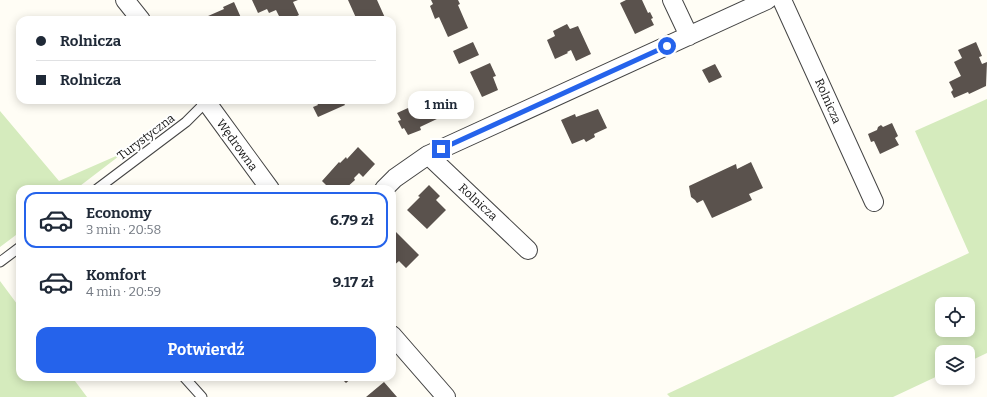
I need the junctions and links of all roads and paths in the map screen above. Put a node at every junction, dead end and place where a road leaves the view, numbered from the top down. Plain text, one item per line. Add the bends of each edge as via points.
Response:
1 (125, 0) edge
2 (672, 0) edge
3 (767, 0) edge
4 (782, 0) edge
5 (138, 16) edge
6 (689, 36) junction
7 (203, 104) edge
8 (208, 104) edge
9 (428, 155) junction
10 (102, 185) edge
11 (267, 185) edge
12 (388, 185) edge
13 (874, 202) dead end
14 (16, 250) edge
15 (528, 250) dead end
16 (0, 262) edge
17 (396, 340) edge
18 (188, 381) edge
19 (202, 397) edge
20 (446, 397) edge

1 - 5 street
2 - 6 street
3 - 6 street
4 - 13 street, Rolnicza
6 - 9 street
7 - 10 lane, Turystyczna via 186,122
8 - 11 street, Wędrowna
9 - 12 street
9 - 15 street, Rolnicza
14 - 16 lane
17 - 20 street
18 - 19 lane

